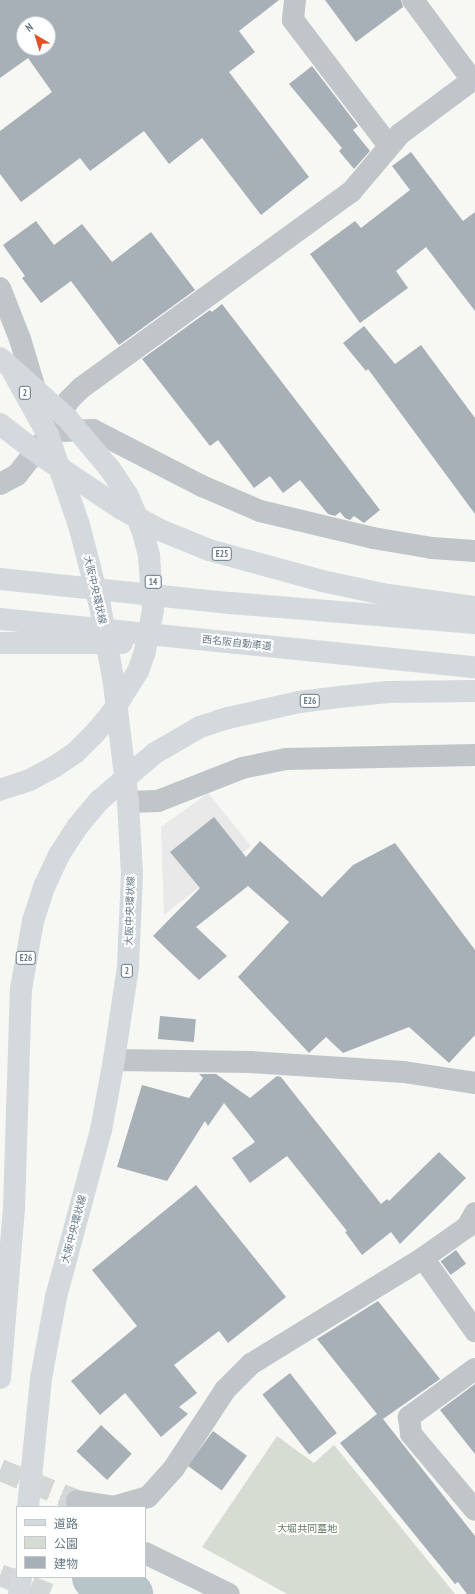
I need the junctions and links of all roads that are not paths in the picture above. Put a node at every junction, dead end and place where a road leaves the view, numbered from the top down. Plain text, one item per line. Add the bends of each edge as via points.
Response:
1 (295, 0) edge
2 (413, 0) edge
3 (474, 79) edge
4 (389, 146) junction
5 (0, 288) edge
6 (0, 353) edge
7 (0, 358) edge
8 (0, 424) edge
9 (48, 435) junction
10 (0, 484) edge
11 (475, 551) edge
12 (0, 570) edge
13 (0, 579) edge
14 (60, 585) junction
15 (475, 608) edge
16 (0, 619) edge
17 (475, 623) edge
18 (0, 644) edge
19 (247, 645) junction
20 (475, 667) edge
21 (475, 691) edge
22 (475, 755) edge
23 (0, 790) edge
24 (128, 802) junction
25 (114, 1060) junction
26 (475, 1083) edge
27 (475, 1214) edge
28 (423, 1258) junction
29 (475, 1331) edge
30 (475, 1369) edge
31 (0, 1378) edge
32 (77, 1501) tunnel mouth
33 (28, 1506) edge
34 (107, 1506) edge
35 (116, 1506) edge
36 (475, 1510) edge
37 (146, 1553) edge
38 (21, 1578) edge
39 (19, 1594) edge
40 (229, 1594) edge

1 - 4 street via 293,20
2 - 3 street
3 - 4 street via 400,134
4 - 9 street via 351,192 81,388 69,400
5 - 9 street via 20,339
6 - 9 main road, 大阪中央環状線 / 2
7 - 23 main road, 14 via 68,419 110,469 128,496 142,529 153,582 153,610 146,651 138,671 111,714 75,753 30,780
8 - 15 main road, E25 via 39,454 120,508 160,530 210,550 322,581 388,595
9 - 10 street via 17,475
9 - 11 street via 68,430 93,430 202,486 260,511 373,538 432,548
9 - 24 main road, 大阪中央環状線 / 2 via 79,525 100,606 114,684
12 - 14 main road
13 - 14 main road
14 - 17 main road
16 - 19 main road, 西名阪自動車道
18 - 19 main road
19 - 20 main road, 西名阪自動車道
21 - 31 main road, E26 via 388,692 339,697 266,709 221,720 182,736 154,753 100,800 77,827 59,855 45,885 33,921 22,982 14,1208
22 - 24 street via 286,759 242,768 158,801
24 - 25 main road, 大阪中央環状線 / 2 via 132,874 128,967
25 - 26 street via 250,1062 404,1072
25 - 33 main road, 大阪中央環状線 / 2 via 100,1130 56,1297 41,1379
27 - 28 street via 467,1227
28 - 29 street
28 - 35 street via 251,1364 225,1390 174,1468 148,1497
30 - 36 street via 409,1417 411,1434
32 - 34 street
37 - 40 street
38 - 39 main road

